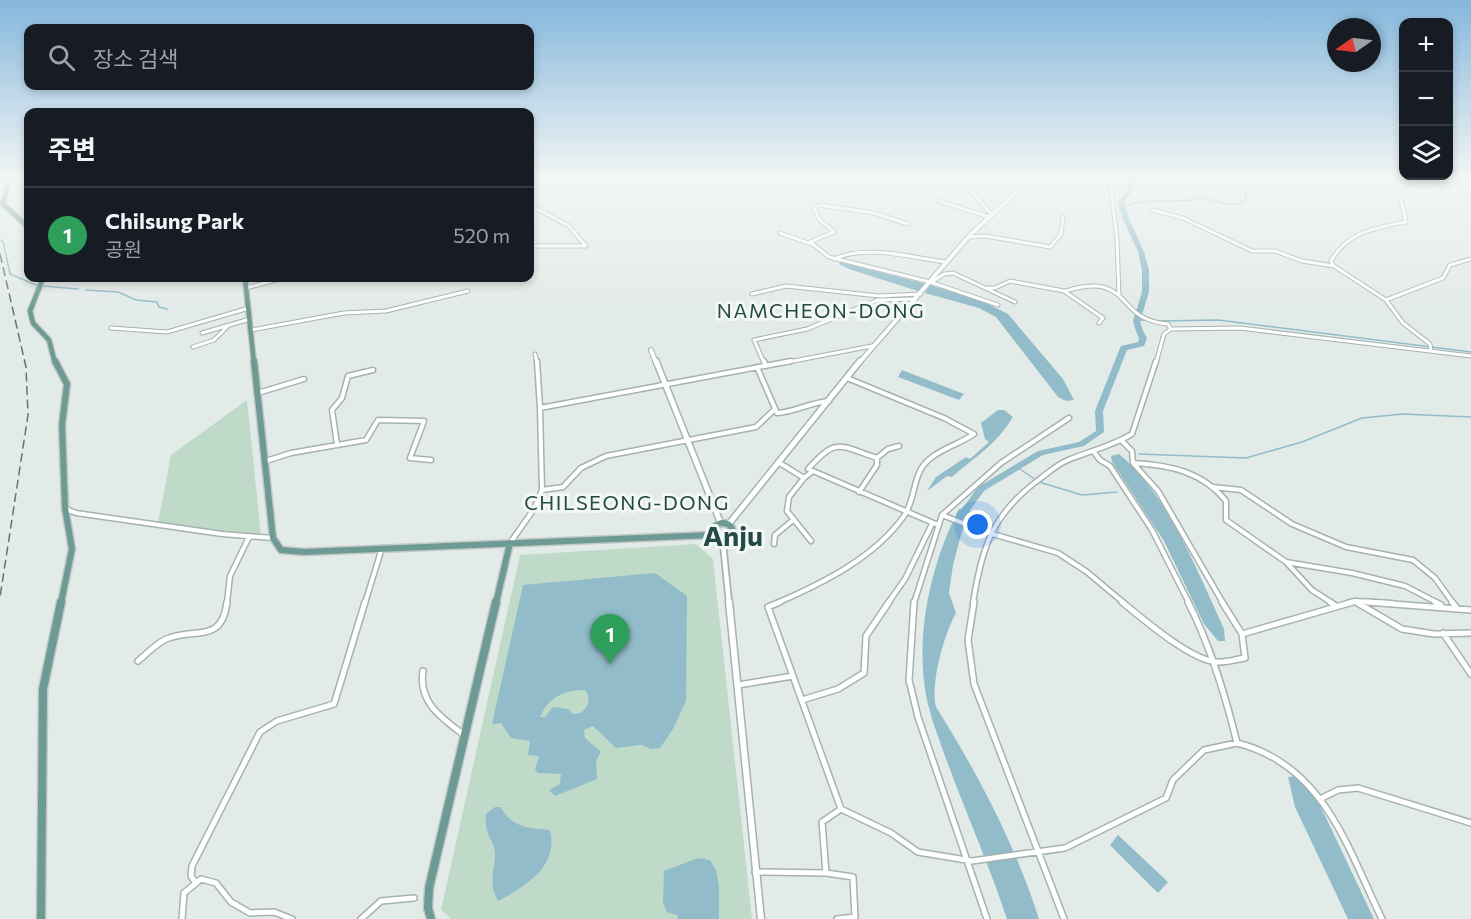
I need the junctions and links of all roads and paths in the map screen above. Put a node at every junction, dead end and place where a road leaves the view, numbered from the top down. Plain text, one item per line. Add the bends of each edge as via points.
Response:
1 (563, 222) edge
2 (823, 222) edge
3 (901, 222) edge
4 (984, 222) edge
5 (1065, 222) edge
6 (1115, 222) edge
7 (1191, 222) edge
8 (1406, 222) edge
9 (908, 224) dead end
10 (780, 233) dead end
11 (969, 237) junction
12 (811, 244) junction
13 (534, 246) edge
14 (834, 259) junction
15 (1471, 259) edge
16 (948, 262) junction
17 (1334, 266) junction
18 (42, 282) edge
19 (245, 282) edge
20 (268, 282) edge
21 (930, 283) junction
22 (246, 288) junction
23 (988, 288) junction
24 (468, 291) dead end
25 (1064, 291) junction
26 (752, 294) dead end
27 (920, 296) junction
28 (1119, 296) junction
29 (878, 298) junction
30 (1386, 300) junction
31 (1015, 302) dead end
32 (998, 305) dead end
33 (249, 308) junction
34 (250, 319) junction
35 (1099, 323) dead end
36 (230, 325) junction
37 (111, 328) dead end
38 (1170, 329) junction
39 (251, 330) junction
40 (202, 333) dead end
41 (872, 346) junction
42 (193, 347) dead end
43 (651, 350) dead end
44 (1431, 351) junction
45 (535, 354) dead end
46 (1471, 356) edge
47 (766, 366) junction
48 (757, 368) junction
49 (373, 370) dead end
50 (847, 378) junction
51 (304, 379) dead end
52 (664, 385) junction
53 (258, 393) junction
54 (829, 401) junction
55 (540, 408) junction
56 (775, 410) junction
57 (1069, 418) dead end
58 (688, 440) junction
59 (1122, 441) junction
60 (337, 444) junction
61 (899, 446) dead end
62 (1093, 451) junction
63 (877, 458) junction
64 (431, 460) dead end
65 (266, 461) junction
66 (778, 462) junction
67 (1133, 463) junction
68 (813, 471) junction
69 (804, 478) junction
70 (1213, 487) junction
71 (542, 490) junction
72 (859, 492) junction
73 (65, 508) junction
74 (906, 513) junction
75 (944, 517) junction
76 (792, 520) junction
77 (935, 524) junction
78 (724, 525) junction
79 (989, 533) junction
80 (711, 535) junction
81 (249, 537) junction
82 (273, 538) junction
83 (811, 541) dead end
84 (510, 543) junction
85 (723, 543) junction
86 (774, 544) dead end
87 (383, 547) junction
88 (1286, 562) junction
89 (1355, 601) junction
90 (1337, 606) junction
91 (1443, 606) junction
92 (1456, 607) junction
93 (1471, 610) edge
94 (1443, 633) junction
95 (1471, 633) edge
96 (1242, 634) junction
97 (138, 661) dead end
98 (1216, 663) junction
99 (423, 671) dead end
100 (1471, 674) edge
101 (793, 676) junction
102 (737, 685) junction
103 (802, 700) junction
104 (465, 736) junction
105 (1237, 743) junction
106 (1322, 798) junction
107 (841, 809) junction
108 (1471, 823) edge
109 (1036, 852) junction
110 (970, 861) junction
111 (754, 872) junction
112 (826, 873) junction
113 (195, 882) junction
114 (414, 898) dead end
115 (41, 919) edge
116 (182, 919) edge
117 (291, 919) edge
118 (361, 919) edge
119 (431, 919) edge
120 (760, 919) edge
121 (837, 919) edge
122 (987, 919) edge
123 (1064, 919) edge
124 (1382, 919) edge

1 - 13 street via 586,246
2 - 12 street via 834,232 812,240
3 - 9 street
4 - 11 main road
5 - 11 street via 1057,242 1050,247
6 - 28 street
7 - 17 street via 1252,251 1275,252
8 - 17 street via 1348,238 1336,250 1331,261
10 - 12 street
11 - 16 main road
12 - 14 street
14 - 16 street via 846,254 896,254
14 - 21 street
15 - 30 street via 1450,265 1445,276 1433,283
16 - 21 main road
17 - 30 street
18 - 73 main road via 30,310 31,320 49,340 57,368 67,384 62,425
19 - 22 main road
20 - 22 street
21 - 23 street via 953,273
21 - 27 main road
21 - 32 street
22 - 33 main road
23 - 25 street via 1010,281
23 - 31 street
24 - 39 street via 386,311 344,312
25 - 28 street via 1094,286
25 - 35 street via 1096,311 1103,318
26 - 29 street via 786,286
27 - 29 street
27 - 41 main road
28 - 38 street via 1133,313 1150,322 1168,324
29 - 47 street via 807,329 754,340
30 - 44 street via 1403,323 1430,344
33 - 34 main road
33 - 37 street via 167,332
34 - 36 street
34 - 39 main road
36 - 40 street
36 - 42 street via 214,340
38 - 44 street via 1240,327
38 - 59 street via 1164,334 1138,421 1132,434
39 - 53 main road
41 - 47 street
41 - 50 main road
43 - 52 main road
44 - 46 street
45 - 55 street via 540,369
47 - 48 street
48 - 52 street
48 - 56 street
49 - 60 street via 348,376 342,398 333,410
50 - 54 main road
50 - 74 street via 974,434 926,462 916,478 916,491
51 - 53 street
52 - 55 street
52 - 58 main road
53 - 65 main road
54 - 56 street via 803,405 791,412
54 - 66 main road
55 - 71 street
56 - 58 street via 756,427
57 - 75 street via 1001,463
58 - 71 street via 606,456 581,468 562,487
58 - 78 main road
59 - 62 street
59 - 67 street via 1132,451
60 - 64 street via 366,440 378,420 424,421 410,458
60 - 65 street
61 - 63 street
62 - 79 street via 1065,461 1019,494
62 - 98 street via 1110,466 1152,530
63 - 68 street via 838,445 826,448 808,469
63 - 72 street via 877,465
65 - 82 main road
66 - 69 street
66 - 78 main road
67 - 70 street via 1184,470
67 - 96 street via 1158,491
68 - 69 street
68 - 72 street
69 - 76 street via 786,501
70 - 88 street via 1226,501 1226,520
70 - 92 street via 1241,490 1292,524 1346,547 1413,560 1435,578
71 - 84 street
72 - 74 street
73 - 81 street via 76,513
73 - 115 main road via 72,549 42,703
74 - 77 street
74 - 101 street via 872,549 829,580 768,607
75 - 77 street
75 - 79 street
76 - 83 street
76 - 86 street via 775,535
77 - 103 street via 866,636 864,673 838,689
77 - 110 street via 914,602 909,680 918,717
78 - 80 main road via 712,529
78 - 85 main road via 734,535
79 - 98 street via 1036,545 1069,560 1160,633
79 - 109 street via 977,578 968,640 974,684
80 - 84 main road
80 - 85 main road
81 - 82 street
81 - 97 street via 230,576 225,616 215,628 168,638
82 - 87 main road via 277,547 286,551
84 - 87 main road
84 - 104 main road
85 - 102 street
87 - 113 street via 334,704 277,721 260,732 192,866
88 - 90 street via 1312,590
88 - 91 street via 1405,586
89 - 90 street
89 - 91 street
89 - 94 street via 1402,629
90 - 96 street
91 - 92 street
92 - 93 street
94 - 95 street
94 - 100 street
96 - 98 street via 1245,658
98 - 105 street
99 - 104 street via 421,694 431,708
101 - 102 street
101 - 103 street
102 - 111 street
103 - 107 street
104 - 119 main road via 429,888
105 - 106 street via 1262,749 1299,774
105 - 109 street via 1204,750 1173,780 1166,798 1065,848
106 - 108 street via 1338,790 1358,788
106 - 124 street
107 - 110 street via 891,833 918,852
107 - 112 street via 822,822
109 - 110 street
109 - 123 street
110 - 122 street
111 - 112 street
111 - 120 street
112 - 121 street via 854,877 855,917
113 - 116 street via 184,893
113 - 117 street via 201,879 216,883 231,902 250,913 274,912
114 - 118 street via 381,901

